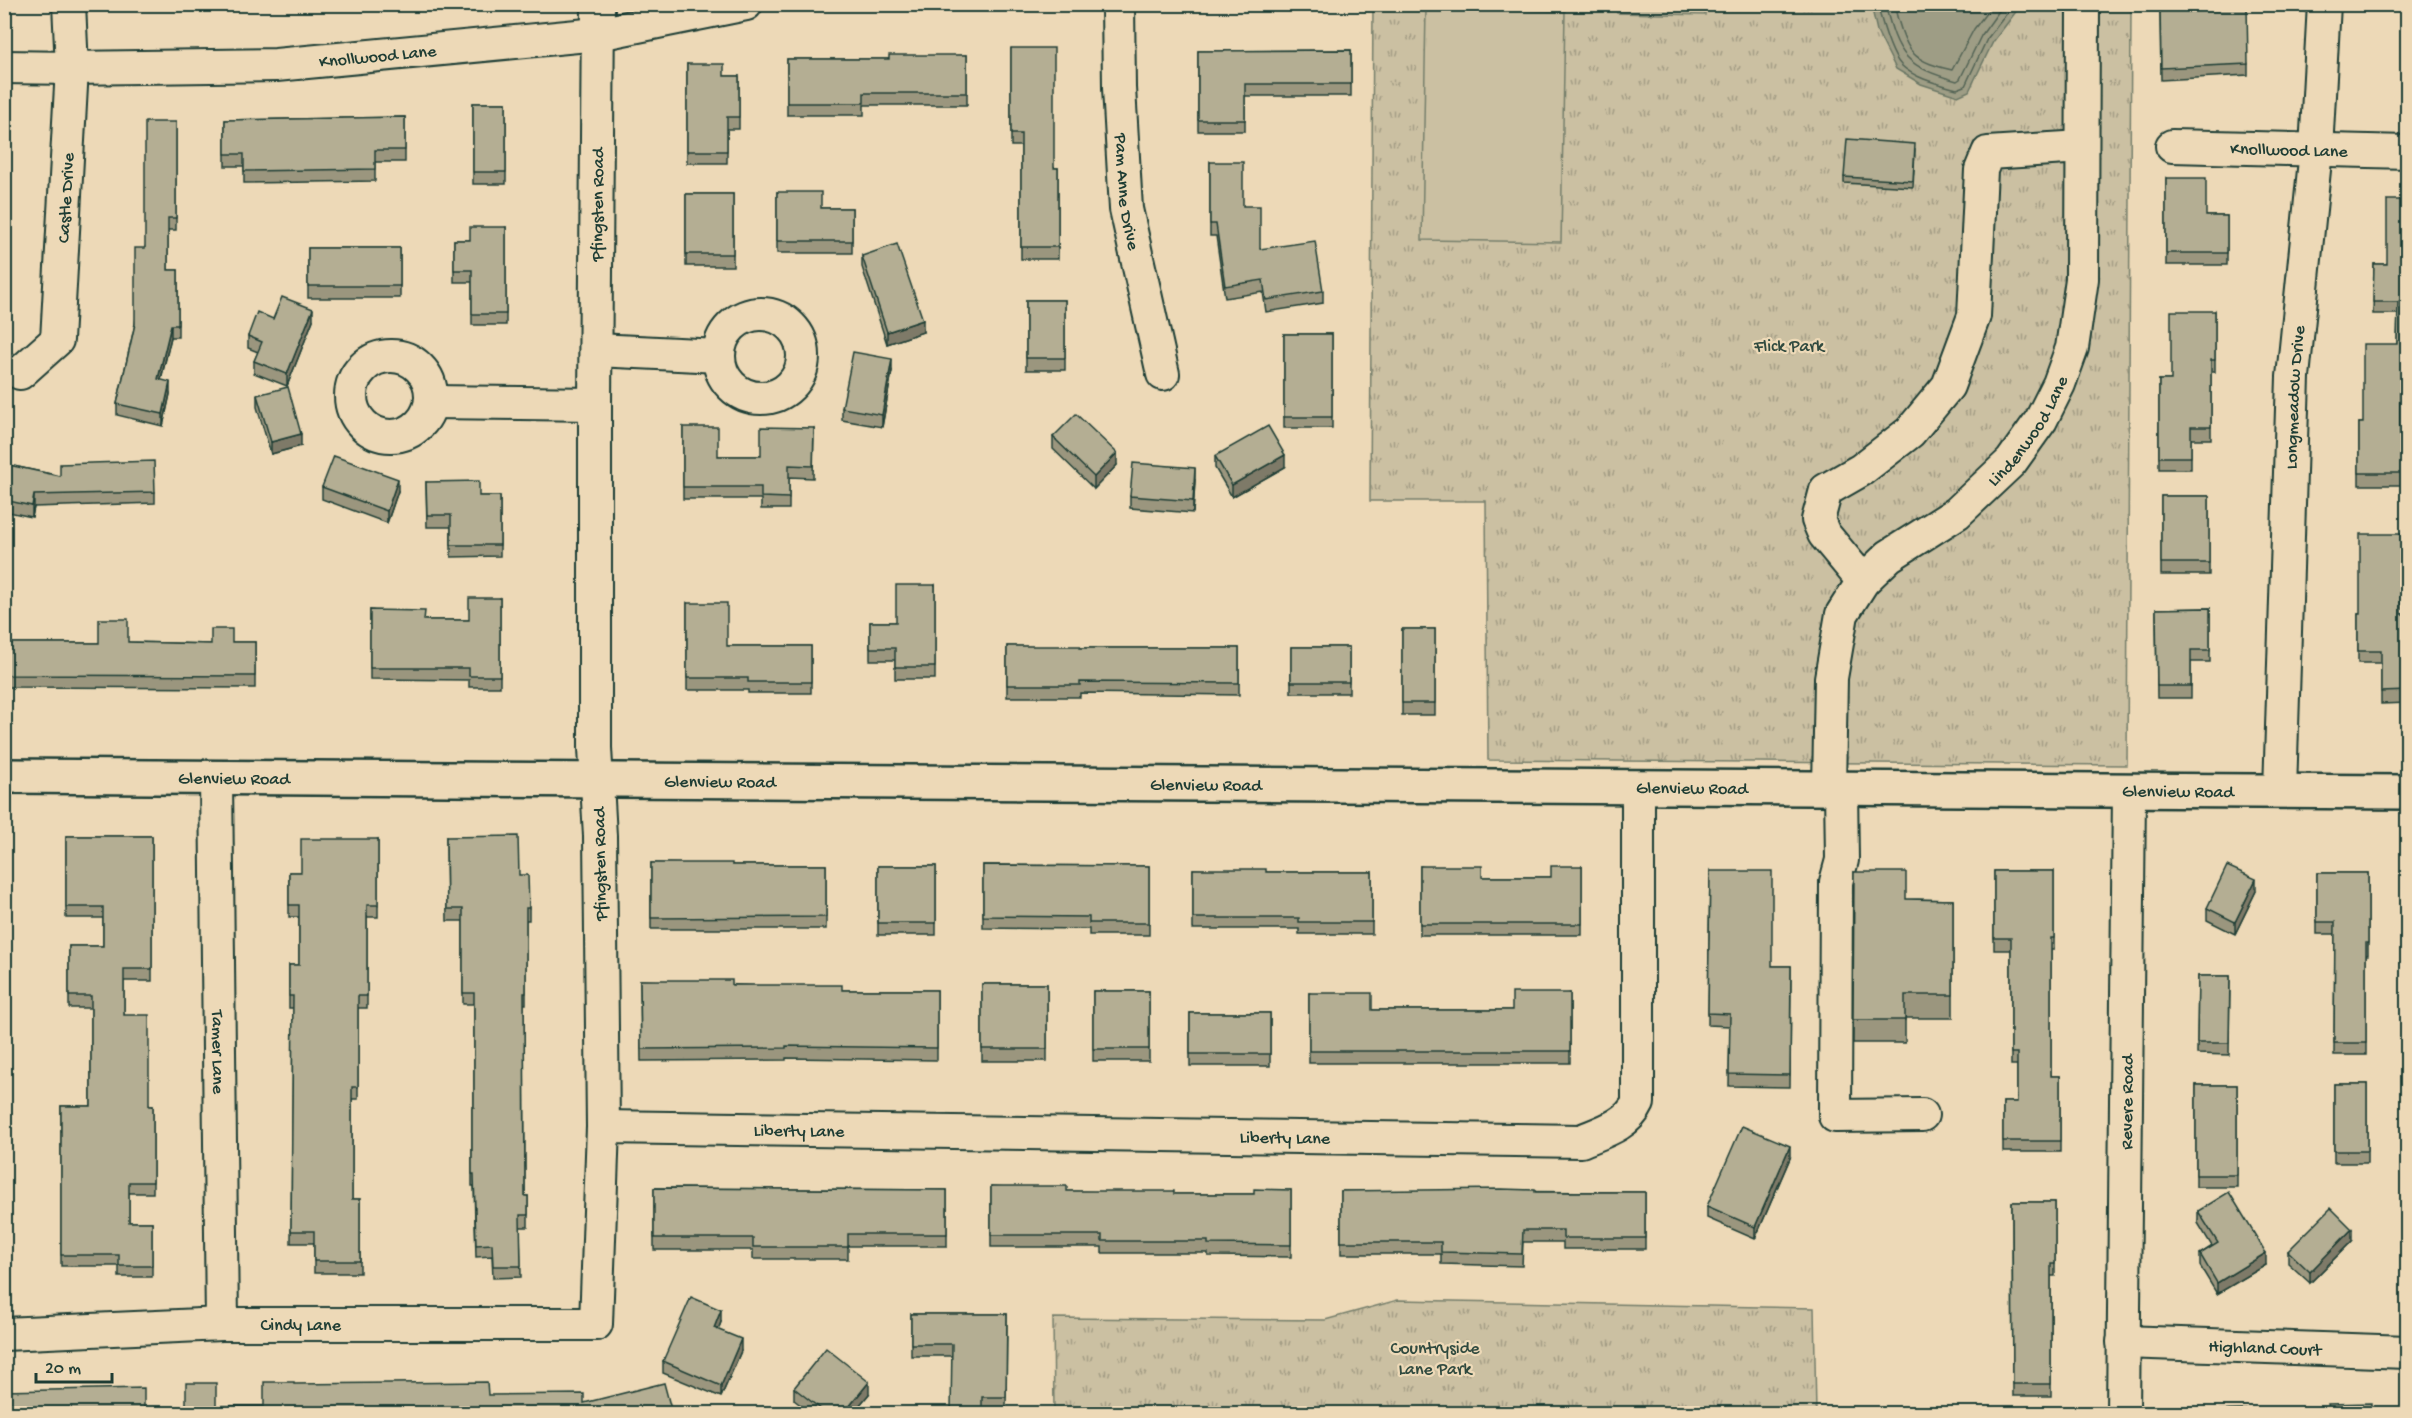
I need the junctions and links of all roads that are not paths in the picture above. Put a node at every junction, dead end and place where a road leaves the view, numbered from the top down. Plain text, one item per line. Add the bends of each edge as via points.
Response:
1 (69, 4) edge
2 (746, 4) edge
3 (1118, 4) edge
4 (2083, 4) edge
5 (2324, 4) edge
6 (598, 19) edge
7 (4, 67) edge
8 (72, 68) junction
9 (2172, 146) dead end
10 (2082, 147) junction
11 (2316, 150) junction
12 (2408, 152) edge
13 (596, 350) junction
14 (719, 356) dead end
15 (20, 373) dead end
16 (1163, 374) dead end
17 (431, 402) dead end
18 (595, 404) junction
19 (1863, 582) junction
20 (4, 776) edge
21 (216, 778) junction
22 (597, 780) junction
23 (1638, 787) junction
24 (1835, 788) junction
25 (2129, 791) junction
26 (2280, 791) junction
27 (2408, 792) edge
28 (1922, 1115) dead end
29 (603, 1126) junction
30 (222, 1324) junction
31 (596, 1324) joint
32 (4, 1334) edge
33 (2122, 1342) junction
34 (2408, 1352) edge
35 (2122, 1413) edge

1 - 8 street, Castle Drive
2 - 6 street, Knollwood Lane
3 - 16 street, Pam Anne Drive via 1126,209
4 - 10 street, Lindenwood Lane
5 - 11 street, Longmeadow Drive
6 - 8 street, Knollwood Lane via 276,65
6 - 13 street, Pfingsten Road
7 - 8 street, Knollwood Lane
8 - 15 street, Castle Drive via 57,340
9 - 11 street, Knollwood Lane
10 - 19 street, Lindenwood Lane via 2080,305 2072,348 2059,384 2035,428 1991,483 1957,513 1889,556
10 - 19 street via 1988,153 1981,170 1974,316 1948,386 1910,432 1861,470 1826,490 1818,520 1824,534
11 - 12 street, Knollwood Lane
11 - 26 street, Longmeadow Drive via 2293,377
13 - 14 street
13 - 18 street, Pfingsten Road
17 - 18 street
18 - 22 street, Pfingsten Road
19 - 24 street, Lindenwood Lane via 1842,614 1835,647 1831,678
20 - 21 main road, Glenview Road
21 - 22 main road, Glenview Road
21 - 30 street, Tamer Lane
22 - 23 main road, Glenview Road
22 - 29 street, Pfingsten Road
23 - 24 main road, Glenview Road
23 - 29 street, Liberty Lane via 1638,1103 1633,1115 1581,1140
24 - 25 main road, Glenview Road
24 - 28 street, Lindenwood Lane via 1842,860 1836,882 1835,1116
25 - 26 main road, Glenview Road
25 - 33 street, Revere Road
26 - 27 main road, Glenview Road
29 - 31 street, Pfingsten Road
30 - 31 street, Cindy Lane
30 - 32 street, Cindy Lane
33 - 34 street, Highland Court
33 - 35 street, Revere Road

